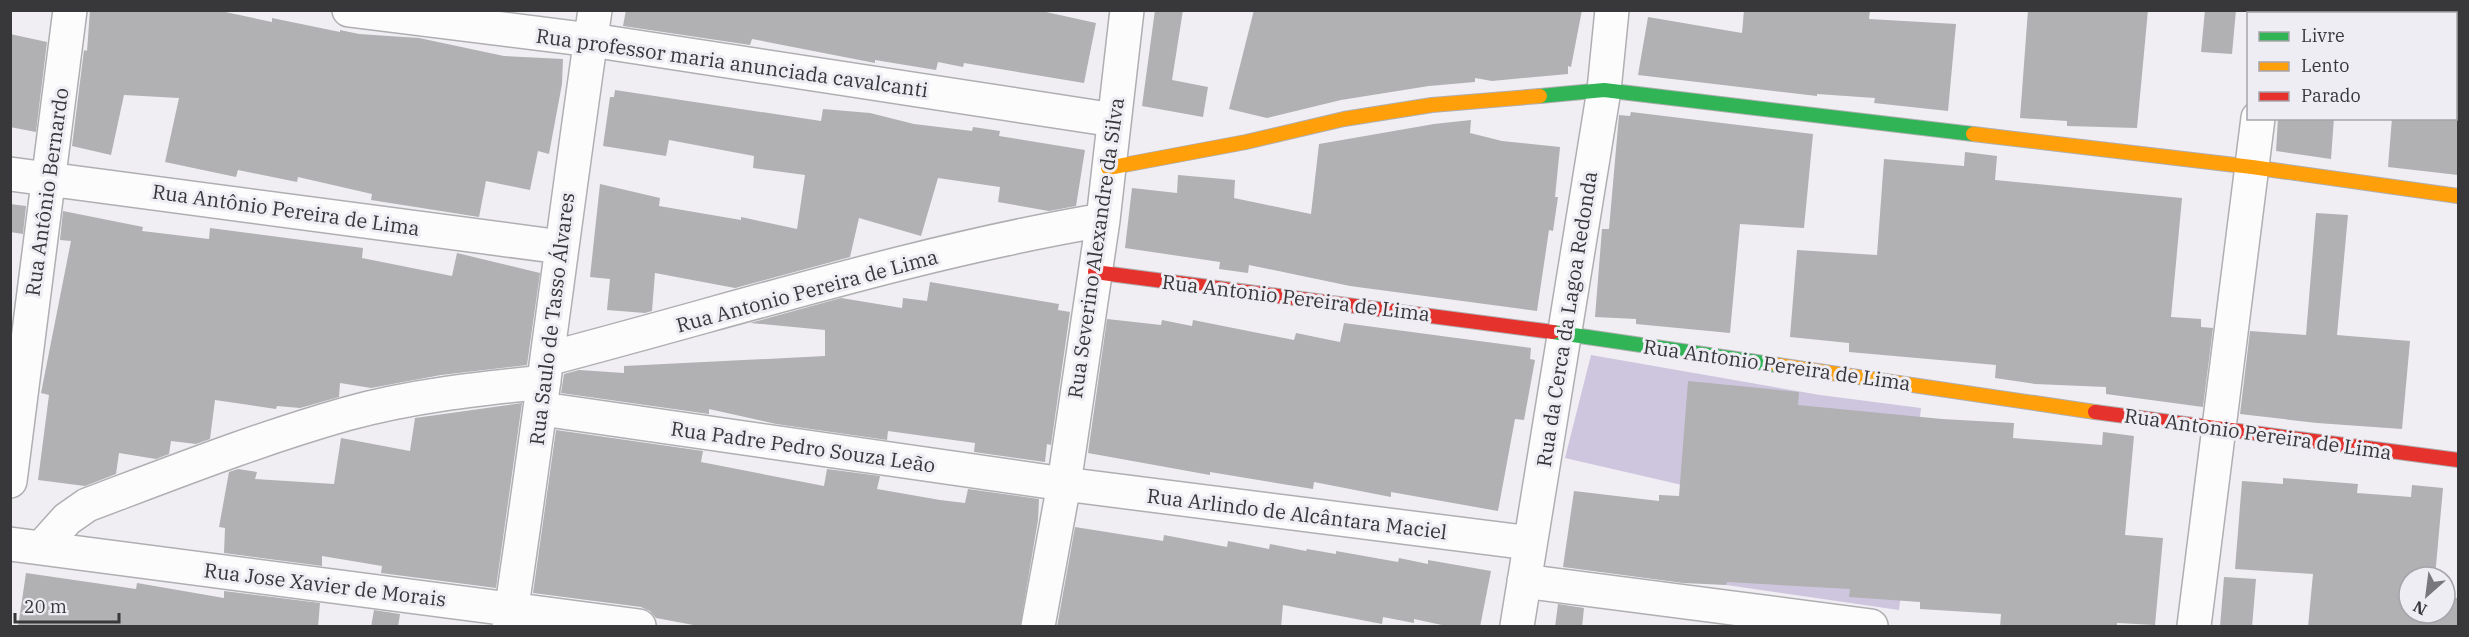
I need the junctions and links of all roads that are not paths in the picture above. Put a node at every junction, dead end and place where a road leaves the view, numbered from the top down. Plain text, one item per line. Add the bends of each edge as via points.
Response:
1 (70, 10) edge
2 (349, 10) edge
3 (1127, 10) edge
4 (1612, 10) edge
5 (593, 25) edge
6 (1604, 90) junction
7 (1114, 120) junction
8 (2258, 120) edge
9 (2252, 167) junction
10 (1108, 168) junction
11 (10, 174) edge
12 (49, 179) junction
13 (2458, 196) edge
14 (1103, 220) junction
15 (561, 247) junction
16 (1095, 272) junction
17 (1564, 333) junction
18 (17, 373) edge
19 (544, 383) junction
20 (2219, 430) junction
21 (2458, 460) edge
22 (10, 481) edge
23 (1064, 484) junction
24 (1530, 543) junction
25 (26, 546) edge
26 (1524, 581) junction
27 (510, 618) edge
28 (639, 627) edge
29 (1038, 627) edge
30 (1517, 627) edge
31 (1871, 627) edge
32 (2194, 627) edge

1 - 12 street, Rua Antônio Bernardo
2 - 5 street, Rua professor maria anunciada cavalcanti
3 - 7 street, Rua Severino Alexandre da Silva
4 - 6 street, Rua da Cerca da Lagoa Redonda
5 - 7 street, Rua professor maria anunciada cavalcanti
5 - 15 street, Rua Saulo de Tasso Álvares
6 - 9 street
6 - 10 street via 1421,107 1344,119
6 - 17 street, Rua da Cerca da Lagoa Redonda
7 - 10 street, Rua Severino Alexandre da Silva
8 - 9 street
9 - 13 street
9 - 20 street
10 - 14 street, Rua Severino Alexandre da Silva
11 - 12 street, Rua Antônio Pereira de Lima
12 - 15 street, Rua Antônio Pereira de Lima
12 - 18 street, Rua Antônio Bernardo
14 - 16 street, Rua Severino Alexandre da Silva
14 - 19 street, Rua Antonio Pereira de Lima via 911,262
15 - 19 street, Rua Saulo de Tasso Álvares
16 - 17 street, Rua Antonio Pereira de Lima
16 - 23 street, Rua Severino Alexandre da Silva
17 - 20 street, Rua Antonio Pereira de Lima
17 - 24 street, Rua da Cerca da Lagoa Redonda
18 - 22 street, Rua Antônio Bernardo
19 - 23 street, Rua Padre Pedro Souza Leão
19 - 25 street via 446,393 347,414 87,505
19 - 27 street, Rua Saulo de Tasso Álvares
20 - 21 street, Rua Antonio Pereira de Lima
20 - 32 street
23 - 24 street, Rua Arlindo de Alcântara Maciel
23 - 29 street, Rua Severino Alexandre da Silva
24 - 26 street, Rua da Cerca da Lagoa Redonda
25 - 27 street, Rua Jose Xavier de Morais
26 - 30 street, Rua da Cerca da Lagoa Redonda
26 - 31 street
27 - 28 street, Rua Jose Xavier de Morais

